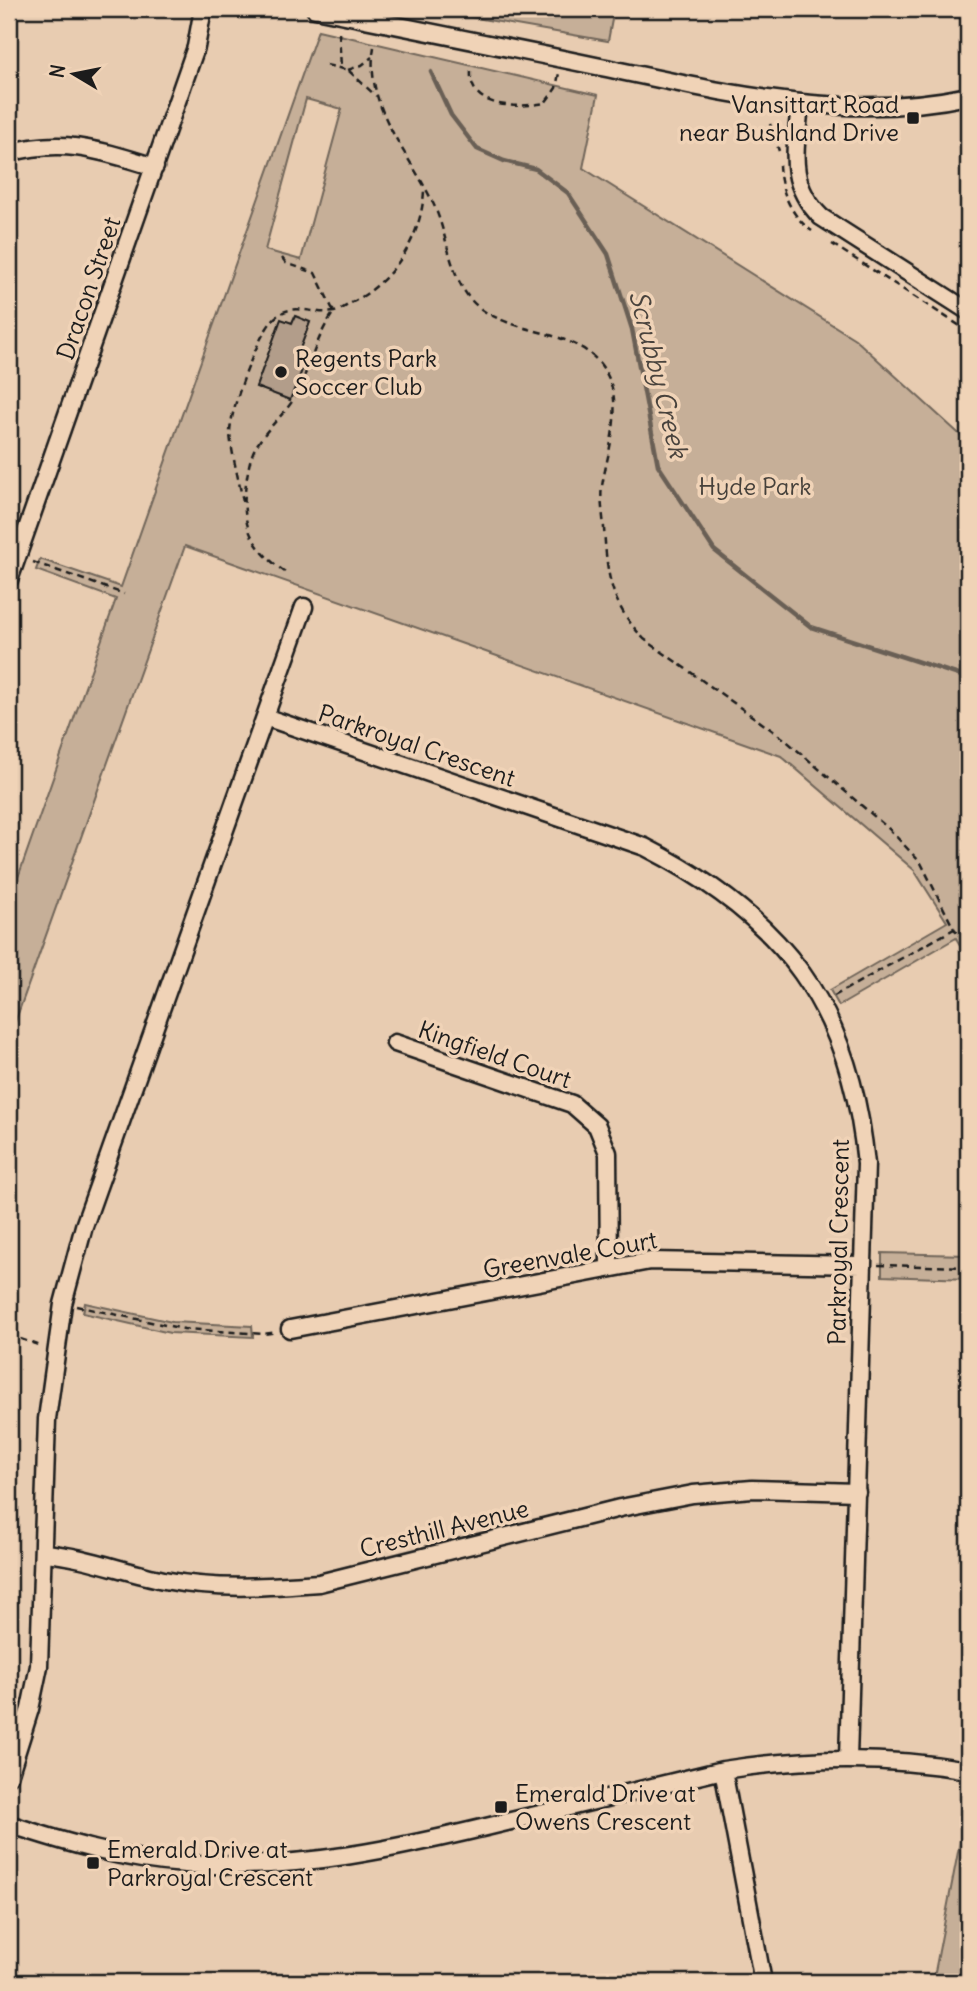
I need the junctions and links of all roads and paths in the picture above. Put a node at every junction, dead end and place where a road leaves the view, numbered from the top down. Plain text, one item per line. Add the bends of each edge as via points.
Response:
1 (203, 9) edge
2 (315, 9) edge
3 (339, 33) dead end
4 (374, 47) dead end
5 (372, 57) junction
6 (562, 59) junction
7 (326, 65) dead end
8 (341, 67) junction
9 (348, 70) junction
10 (471, 71) dead end
11 (968, 96) edge
12 (378, 99) junction
13 (800, 104) junction
14 (9, 153) edge
15 (155, 167) junction
16 (425, 187) junction
17 (282, 258) dead end
18 (968, 311) edge
19 (334, 312) junction
20 (243, 502) junction
21 (29, 561) dead end
22 (288, 574) dead end
23 (9, 580) edge
24 (124, 594) dead end
25 (304, 607) dead end
26 (265, 717) junction
27 (954, 929) junction
28 (968, 930) edge
29 (968, 942) edge
30 (822, 1003) junction
31 (395, 1043) dead end
32 (861, 1265) junction
33 (608, 1267) junction
34 (968, 1267) edge
35 (63, 1304) junction
36 (290, 1329) joint
37 (9, 1335) edge
38 (41, 1346) dead end
39 (857, 1492) junction
40 (43, 1553) junction
41 (848, 1759) junction
42 (723, 1770) junction
43 (968, 1770) edge
44 (9, 1776) edge
45 (9, 1824) edge
46 (968, 1959) edge
47 (759, 1982) edge
48 (964, 1982) edge

1 - 15 street, Dracon Street via 196,47
2 - 6 street
3 - 8 path
4 - 5 path
5 - 9 path
5 - 12 path
6 - 10 path via 556,88 545,103 526,107 495,103 477,94 470,84
6 - 13 street
7 - 8 path
8 - 9 path
9 - 12 path
11 - 13 street via 907,105
12 - 16 path via 399,148
13 - 18 street via 795,160 798,186 807,203 821,217
14 - 15 street via 60,144 96,149
15 - 23 street, Dracon Street
16 - 19 path via 421,218 388,278 373,292
16 - 27 path via 466,293 484,311 533,332 582,345 598,358 610,379 614,418 602,502 611,590 625,619 644,639 783,738 890,829 921,863
17 - 19 path via 317,276
19 - 20 path via 322,329 296,396 257,443
19 - 20 path via 292,309 277,315 265,328 232,413 230,433
20 - 22 path via 258,550
21 - 24 path
25 - 26 street
26 - 30 street, Parkroyal Crescent via 645,847 729,896 792,958
26 - 35 street via 84,1226
27 - 28 path
27 - 29 path
27 - 30 path
30 - 32 street, Parkroyal Crescent via 837,1034 862,1115 866,1164
31 - 33 street, Kingfield Court via 572,1104 597,1126 608,1153
32 - 33 street, Greenvale Court via 685,1259
32 - 34 path
32 - 39 street, Parkroyal Crescent
33 - 36 street, Greenvale Court
35 - 36 path via 184,1329 264,1334
35 - 40 street via 47,1419
37 - 38 path
39 - 40 street, Cresthill Avenue via 752,1489 693,1494 318,1583 268,1587 211,1587 73,1555
39 - 41 street, Parkroyal Crescent
40 - 44 street via 39,1666
41 - 42 street via 773,1762
41 - 43 street
42 - 45 street via 433,1840 318,1861 182,1864 94,1849
42 - 47 street
46 - 48 path

